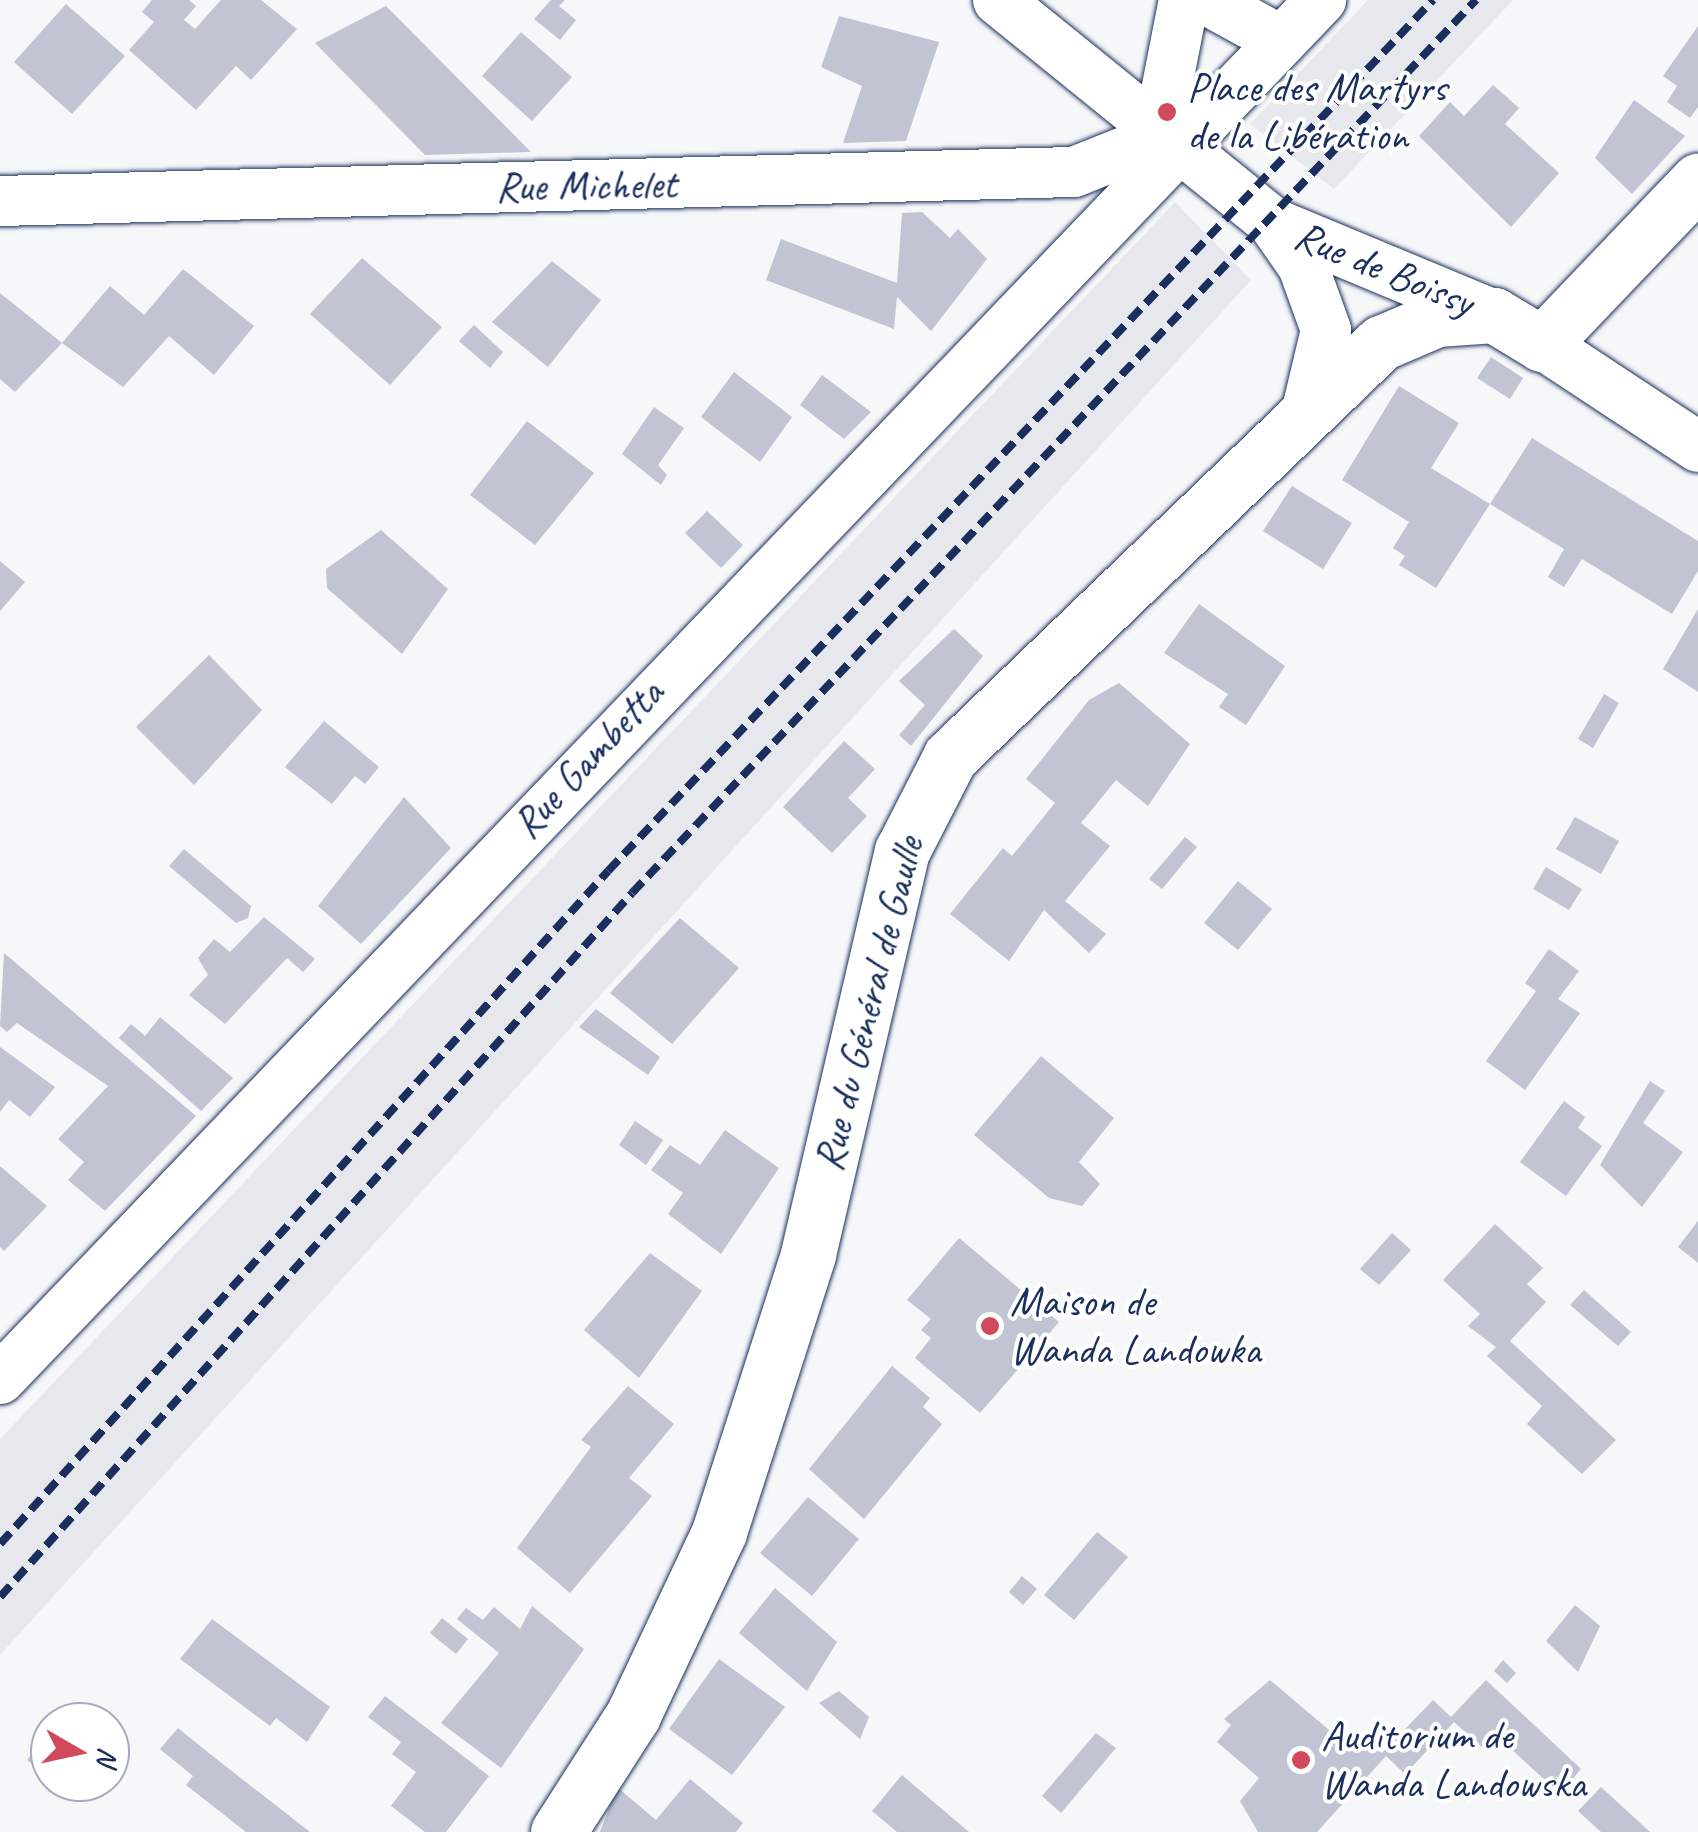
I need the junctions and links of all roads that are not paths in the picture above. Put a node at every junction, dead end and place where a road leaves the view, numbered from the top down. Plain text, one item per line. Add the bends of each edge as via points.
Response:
1 (998, 0) edge
2 (1184, 0) edge
3 (1207, 0) edge
4 (1321, 0) edge
5 (1282, 41) junction
6 (1172, 137) junction
7 (1698, 182) edge
8 (0, 201) edge
9 (1273, 223) junction
10 (1494, 315) junction
11 (1406, 327) joint
12 (1542, 344) junction
13 (1307, 410) junction
14 (1698, 447) edge
15 (0, 1379) edge
16 (558, 1832) edge

1 - 6 street, Rue de Boissy
2 - 6 street
3 - 5 street
4 - 5 street
5 - 6 street
6 - 8 street, Rue Michelet via 1074,172
6 - 9 street, Rue de Boissy
6 - 15 street, Rue Gambetta
7 - 12 street
9 - 10 street, Rue de Boissy
9 - 13 street, Rue de Boissy via 1303,266 1326,330
10 - 11 street, Rue de Boissy
10 - 12 street, Rue de Boissy
11 - 13 street, Rue du Général de Gaulle
12 - 14 street, Rue de Boissy
13 - 16 street, Rue du Général de Gaulle via 1039,662 950,756 919,804 808,1254 719,1532 634,1715

